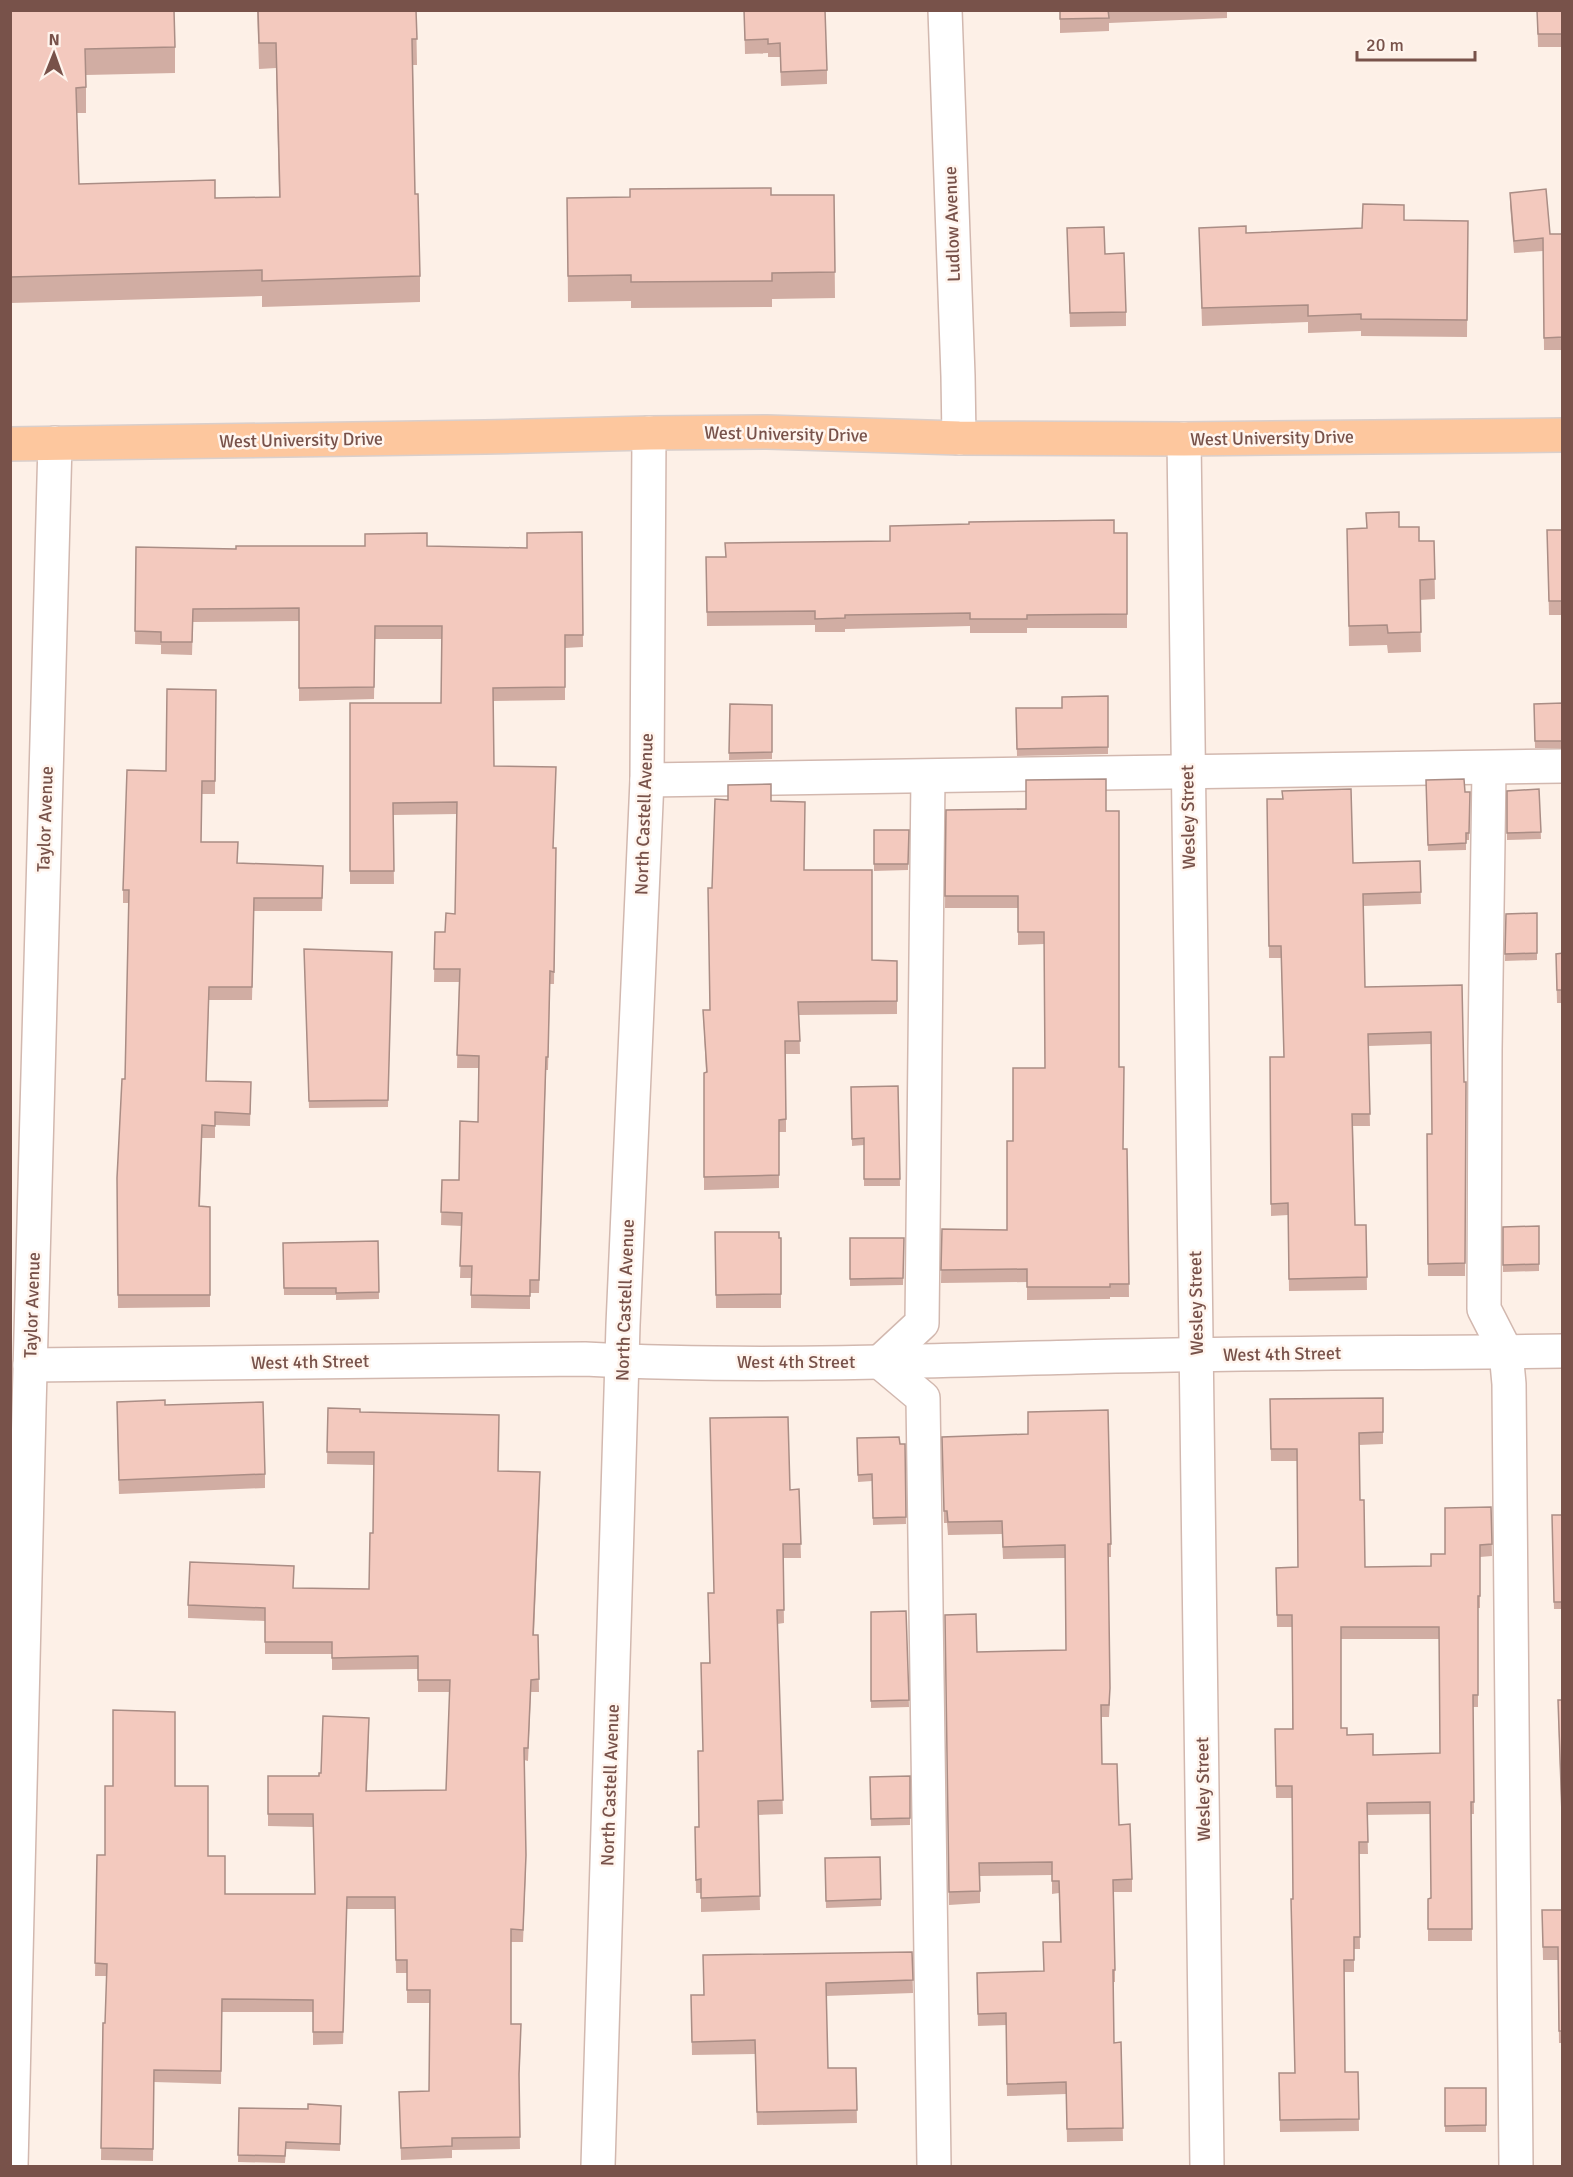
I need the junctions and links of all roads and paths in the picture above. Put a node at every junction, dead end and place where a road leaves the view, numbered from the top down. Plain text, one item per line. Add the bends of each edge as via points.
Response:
1 (945, 10) edge
2 (649, 433) junction
3 (1563, 435) edge
4 (958, 438) junction
5 (1184, 439) junction
6 (55, 443) junction
7 (10, 444) edge
8 (1563, 766) edge
9 (1489, 769) junction
10 (1188, 772) junction
11 (928, 777) junction
12 (647, 780) junction
13 (1563, 1351) edge
14 (1506, 1352) junction
15 (1196, 1355) junction
16 (622, 1361) junction
17 (880, 1362) junction
18 (30, 1365) junction
19 (11, 2166) edge
20 (598, 2166) edge
21 (934, 2166) edge
22 (1206, 2166) edge
23 (1516, 2166) edge

1 - 4 street, Ludlow Avenue
2 - 4 main road, West University Drive
2 - 6 main road, West University Drive
2 - 12 street, North Castell Avenue
3 - 5 main road, West University Drive
4 - 5 main road, West University Drive
5 - 10 street, Wesley Street
6 - 7 main road, West University Drive
6 - 18 street, Taylor Avenue
8 - 9 street
9 - 10 street
9 - 14 street via 1484,1309
10 - 11 street
10 - 15 street, Wesley Street
11 - 12 street
11 - 17 street via 922,1323
12 - 16 street, North Castell Avenue
13 - 14 street, West 4th Street
14 - 15 street, West 4th Street
14 - 23 street
15 - 17 street, West 4th Street
15 - 22 street, Wesley Street
16 - 17 street, West 4th Street
16 - 18 street, West 4th Street
16 - 20 street, North Castell Avenue
17 - 21 street via 923,1398
18 - 19 street, Taylor Avenue

